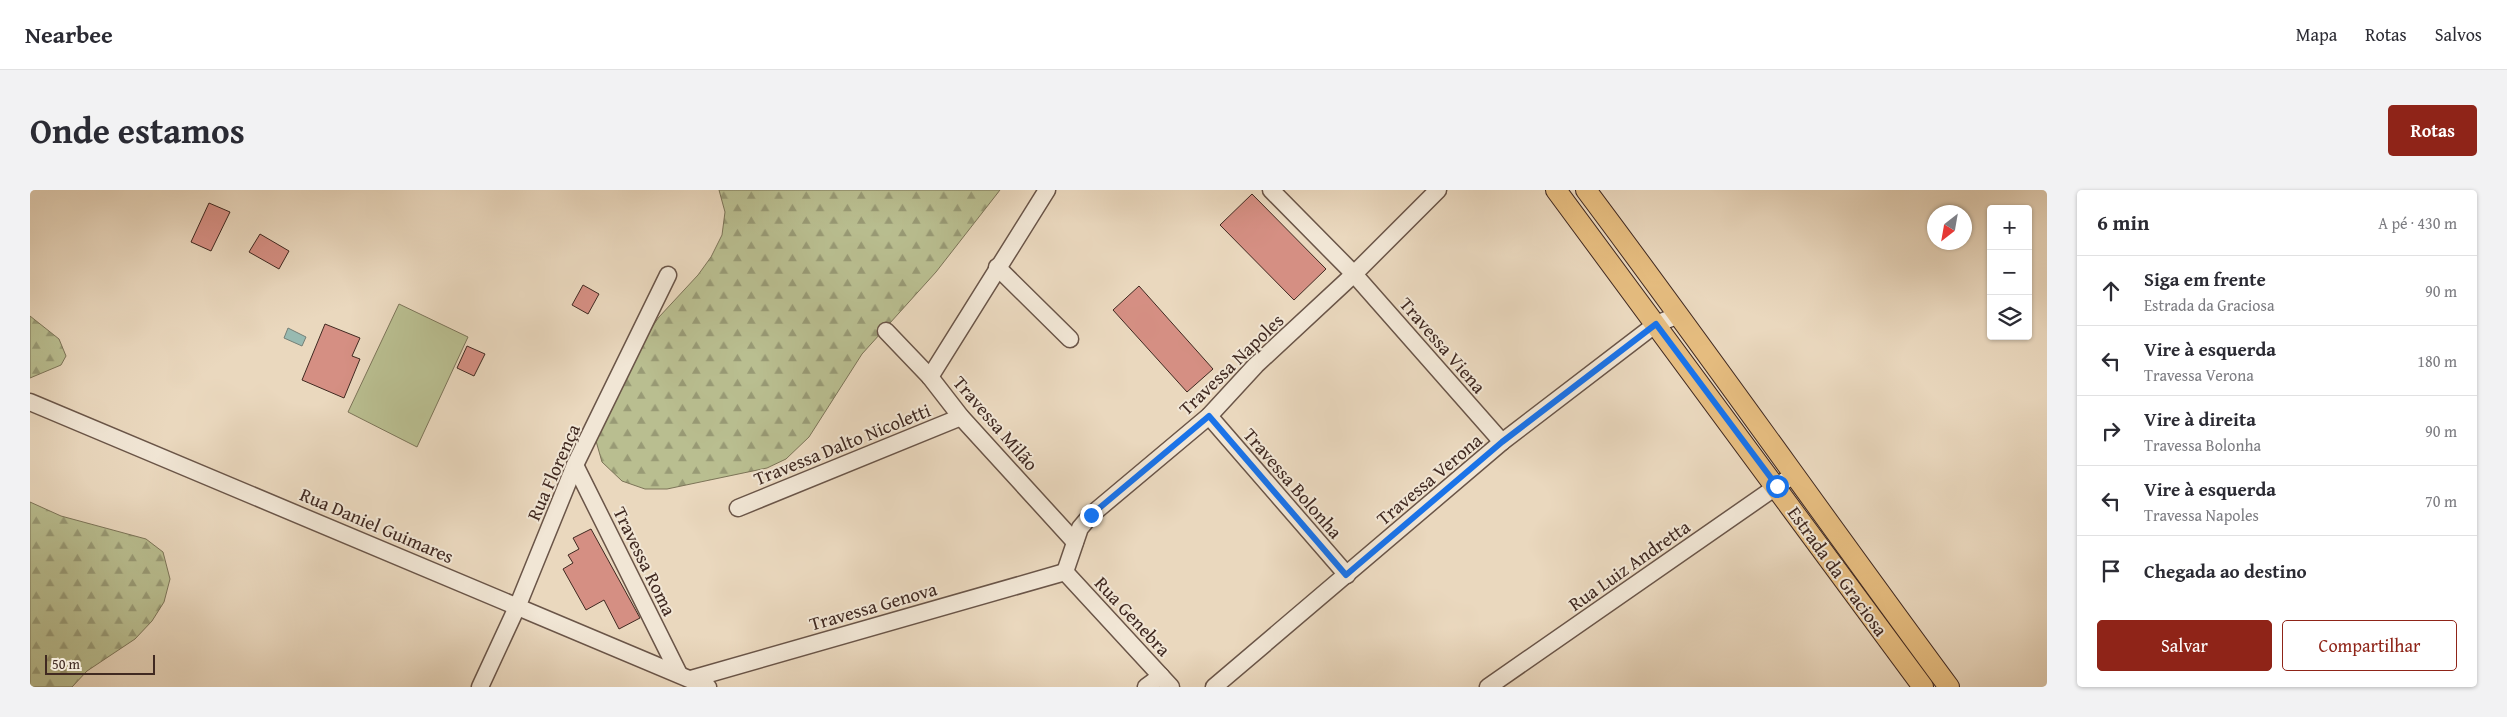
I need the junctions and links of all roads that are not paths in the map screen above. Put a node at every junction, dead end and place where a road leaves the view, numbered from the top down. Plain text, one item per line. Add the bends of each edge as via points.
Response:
1 (1047, 190) edge
2 (1272, 190) edge
3 (1438, 190) edge
4 (1556, 190) edge
5 (1586, 190) edge
6 (998, 268) junction
7 (1354, 274) junction
8 (668, 275) dead end
9 (1680, 315) junction
10 (1656, 324) junction
11 (886, 331) dead end
12 (1070, 339) dead end
13 (930, 377) junction
14 (30, 402) edge
15 (1209, 416) junction
16 (961, 417) junction
17 (1502, 442) junction
18 (575, 466) junction
19 (1785, 481) junction
20 (738, 508) dead end
21 (1075, 542) junction
22 (1065, 572) junction
23 (1346, 575) junction
24 (518, 605) junction
25 (685, 677) junction
26 (1166, 682) edge
27 (480, 687) edge
28 (708, 687) edge
29 (1146, 687) edge
30 (1214, 687) edge
31 (1488, 687) edge
32 (1923, 687) edge
33 (1949, 687) edge

1 - 6 street
2 - 7 street, Travessa Viena
3 - 7 street, Travessa Napoles
4 - 10 main road, Estrada da Graciosa
5 - 9 main road, Estrada da Graciosa
6 - 12 street
6 - 13 street
7 - 15 street, Travessa Napoles via 1256,365
7 - 17 street, Travessa Viena
8 - 18 street, Rua Florença
9 - 10 street, Travessa Verona
9 - 19 main road, Estrada da Graciosa
10 - 17 street, Travessa Verona
10 - 19 main road, Estrada da Graciosa
11 - 13 street, Travessa Milão
13 - 16 street, Travessa Milão
14 - 24 street, Rua Daniel Guimares
15 - 21 street, Travessa Napoles via 1091,515 1080,528
15 - 23 street, Travessa Bolonha
16 - 20 street, Travessa Dalto Nicoletti
16 - 21 street, Travessa Milão
17 - 23 street, Travessa Verona
18 - 24 street, Rua Florença
18 - 25 street, Travessa Roma
19 - 31 street, Rua Luiz Andretta
19 - 32 main road, Estrada da Graciosa
19 - 33 main road, Estrada da Graciosa
21 - 22 street, Travessa Napoles
22 - 25 street, Travessa Genova
22 - 26 street, Rua Genebra
23 - 30 street, Travessa Verona
24 - 25 street, Rua Daniel Guimares
24 - 27 street, Rua Florença
25 - 28 street, Rua Daniel Guimares
26 - 29 street

